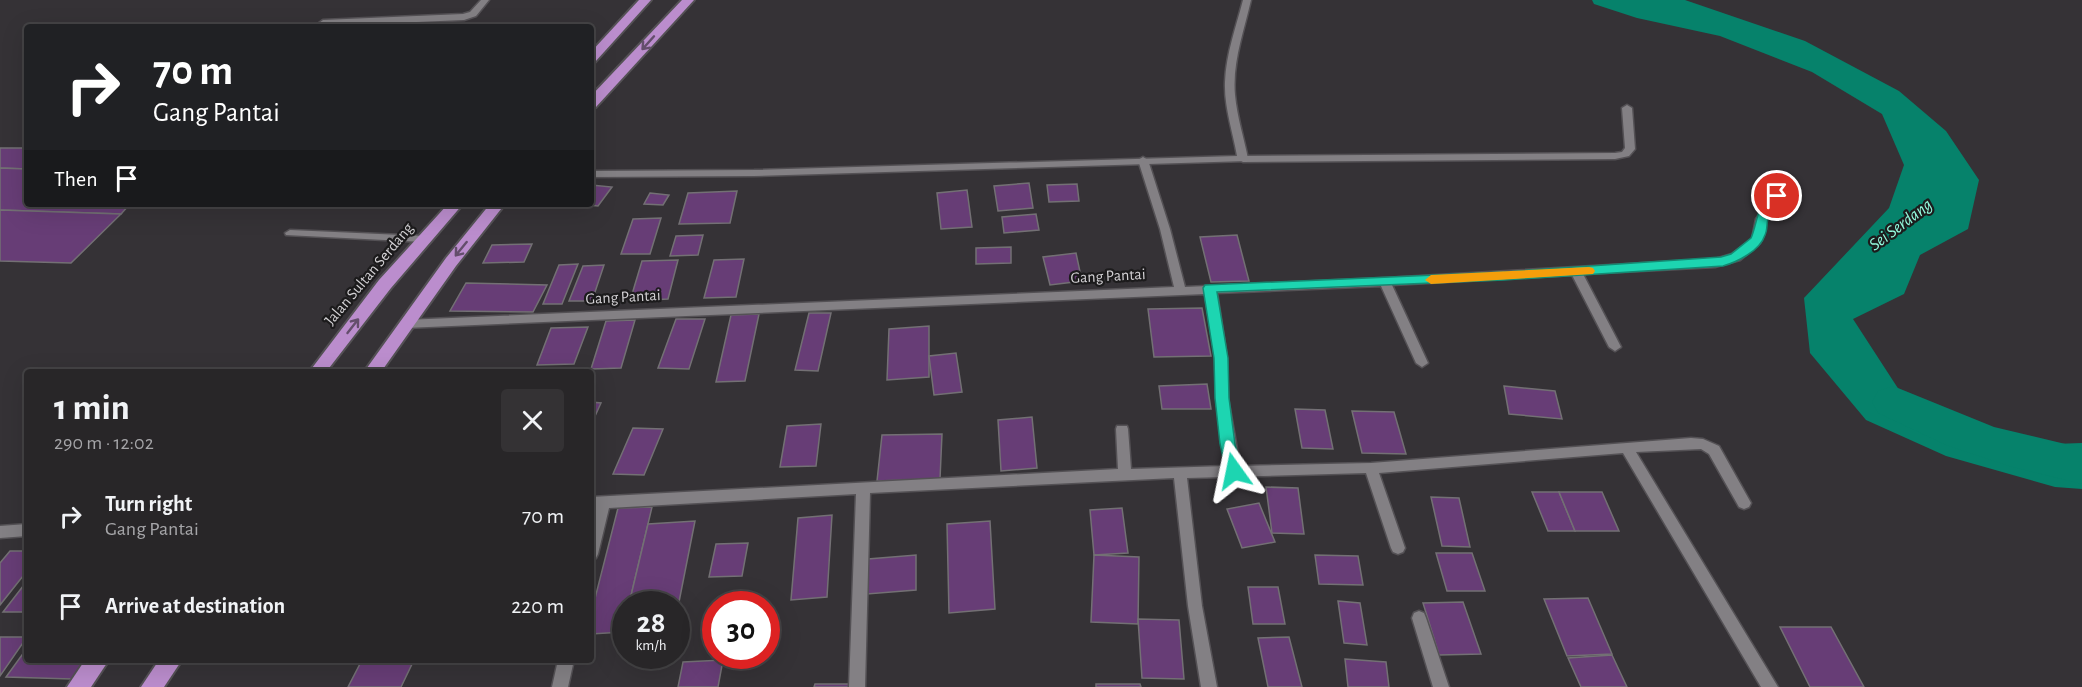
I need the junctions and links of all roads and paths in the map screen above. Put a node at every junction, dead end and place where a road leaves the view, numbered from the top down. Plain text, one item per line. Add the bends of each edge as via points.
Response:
1 (485, 0) edge
2 (645, 0) edge
3 (688, 0) edge
4 (1247, 0) edge
5 (323, 23) dead end
6 (594, 56) edge
7 (594, 101) edge
8 (1627, 108) dead end
9 (1243, 159) junction
10 (1143, 160) junction
11 (594, 174) edge
12 (1777, 196) dead end
13 (453, 207) edge
14 (496, 207) edge
15 (290, 233) dead end
16 (424, 239) junction
17 (1576, 272) junction
18 (1385, 282) junction
19 (1209, 288) junction
20 (1180, 289) junction
21 (405, 324) junction
22 (1615, 347) dead end
23 (1422, 363) dead end
24 (319, 369) edge
25 (374, 369) edge
26 (1122, 429) dead end
27 (1626, 447) junction
28 (1371, 468) junction
29 (1234, 471) junction
30 (1180, 473) junction
31 (1125, 474) junction
32 (863, 488) junction
33 (597, 503) edge
34 (1744, 503) dead end
35 (594, 528) edge
36 (24, 530) edge
37 (0, 532) edge
38 (1398, 548) dead end
39 (1419, 618) dead end
40 (96, 663) edge
41 (169, 663) edge
42 (565, 663) edge
43 (78, 687) edge
44 (152, 687) edge
45 (560, 687) edge
46 (856, 687) edge
47 (1209, 687) edge
48 (1441, 687) edge
49 (1770, 687) edge

1 - 5 street via 469,16
2 - 6 highway
3 -> 7 highway
4 - 9 street via 1230,78
8 - 9 street via 1630,149 1615,156
9 - 10 street
10 - 11 street via 813,173
10 - 20 street
12 - 17 street, Gang Pantai via 1764,214 1756,241 1729,260
13 - 16 highway, Jalan Sultan Serdang
14 -> 21 highway
15 - 16 street
24 -> 16 highway, Jalan Sultan Serdang
17 - 18 street, Gang Pantai
17 - 22 street
18 - 19 street, Gang Pantai
18 - 23 street
19 - 20 street, Gang Pantai
19 - 29 street
20 - 21 street, Gang Pantai
21 - 25 highway
26 - 31 street
27 - 28 street
27 - 34 street via 1707,445 1714,450
27 - 49 street
28 - 29 street
28 - 38 street
29 - 30 street
30 - 31 street
30 - 47 street
31 - 32 street
32 - 33 street
32 - 46 street
33 - 35 street
36 - 37 street
39 - 48 street
40 - 43 highway
41 - 44 highway
42 - 45 street

